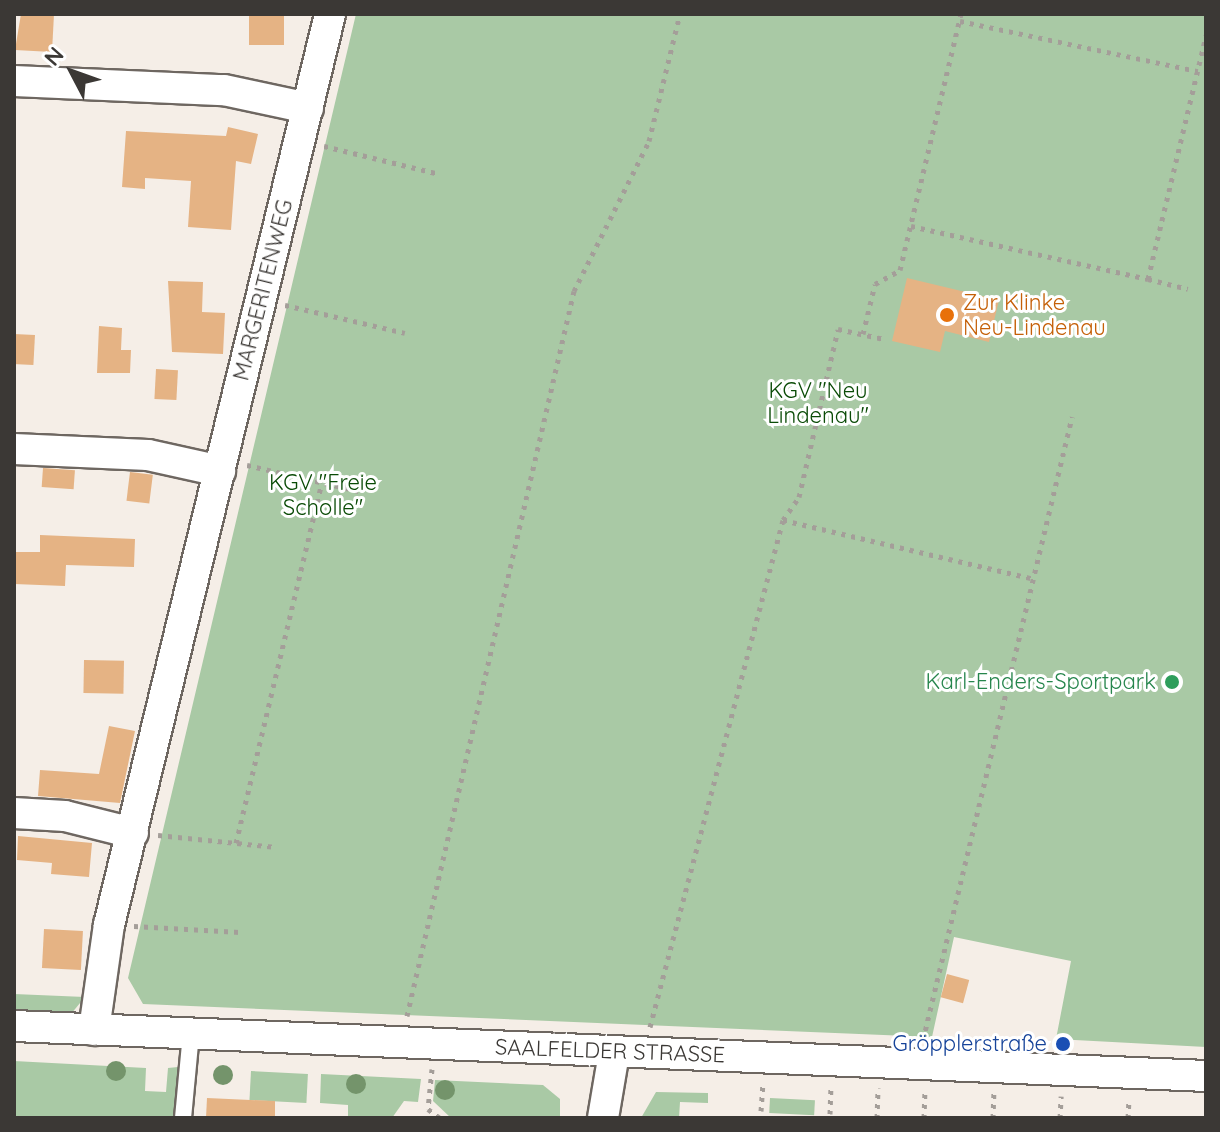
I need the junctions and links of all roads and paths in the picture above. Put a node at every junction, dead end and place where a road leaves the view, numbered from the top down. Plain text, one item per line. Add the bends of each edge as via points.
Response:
1 (330, 14) edge
2 (680, 14) edge
3 (960, 17) edge
4 (1206, 35) edge
5 (1198, 71) junction
6 (14, 81) edge
7 (308, 108) junction
8 (310, 143) dead end
9 (440, 174) dead end
10 (911, 226) junction
11 (1148, 279) junction
12 (1188, 289) dead end
13 (285, 305) dead end
14 (405, 333) dead end
15 (863, 334) junction
16 (884, 339) dead end
17 (1072, 417) dead end
18 (14, 449) edge
19 (221, 465) junction
20 (322, 483) junction
21 (359, 491) dead end
22 (783, 520) junction
23 (1034, 579) junction
24 (14, 813) edge
25 (133, 833) junction
26 (236, 843) junction
27 (276, 847) dead end
28 (126, 926) dead end
29 (240, 932) dead end
30 (408, 1013) dead end
31 (14, 1026) edge
32 (651, 1026) dead end
33 (94, 1030) junction
34 (191, 1034) junction
35 (614, 1053) junction
36 (918, 1060) junction
37 (433, 1068) dead end
38 (1206, 1076) edge
39 (763, 1084) dead end
40 (831, 1086) dead end
41 (878, 1088) dead end
42 (925, 1090) dead end
43 (994, 1093) dead end
44 (1061, 1096) dead end
45 (1129, 1099) dead end
46 (761, 1111) dead end
47 (830, 1114) dead end
48 (183, 1118) edge
49 (440, 1118) edge
50 (603, 1118) edge
51 (877, 1118) edge
52 (924, 1118) edge
53 (993, 1118) edge
54 (1060, 1118) edge
55 (1128, 1118) edge

1 - 7 street, MARGERITENWEG
2 - 30 path via 649,141 574,291
3 - 5 path
3 - 10 path
4 - 5 path
5 - 11 path
6 - 7 street via 224,90
7 - 19 street, MARGERITENWEG
8 - 9 path
10 - 11 path
10 - 15 path via 900,270 875,284
11 - 12 path
13 - 14 path
15 - 16 path
15 - 22 path via 838,329 799,497
17 - 23 path
18 - 19 street via 148,455
19 - 20 path
19 - 25 street, MARGERITENWEG
20 - 21 path
20 - 26 path
22 - 23 path
22 - 32 path
23 - 36 path
24 - 25 street via 65,816
25 - 26 path
25 - 33 street, MARGERITENWEG via 109,925
26 - 27 path
28 - 29 path
31 - 33 street, SAALFELDER STRASSE
33 - 34 street, SAALFELDER STRASSE
34 - 35 street, SAALFELDER STRASSE
34 - 48 lane
35 - 36 street, SAALFELDER STRASSE
35 - 50 street
36 - 38 street, SAALFELDER STRASSE
37 - 49 path via 428,1109
39 - 46 path
40 - 47 path
41 - 51 path
42 - 52 path
43 - 53 path
44 - 54 path
45 - 55 path

